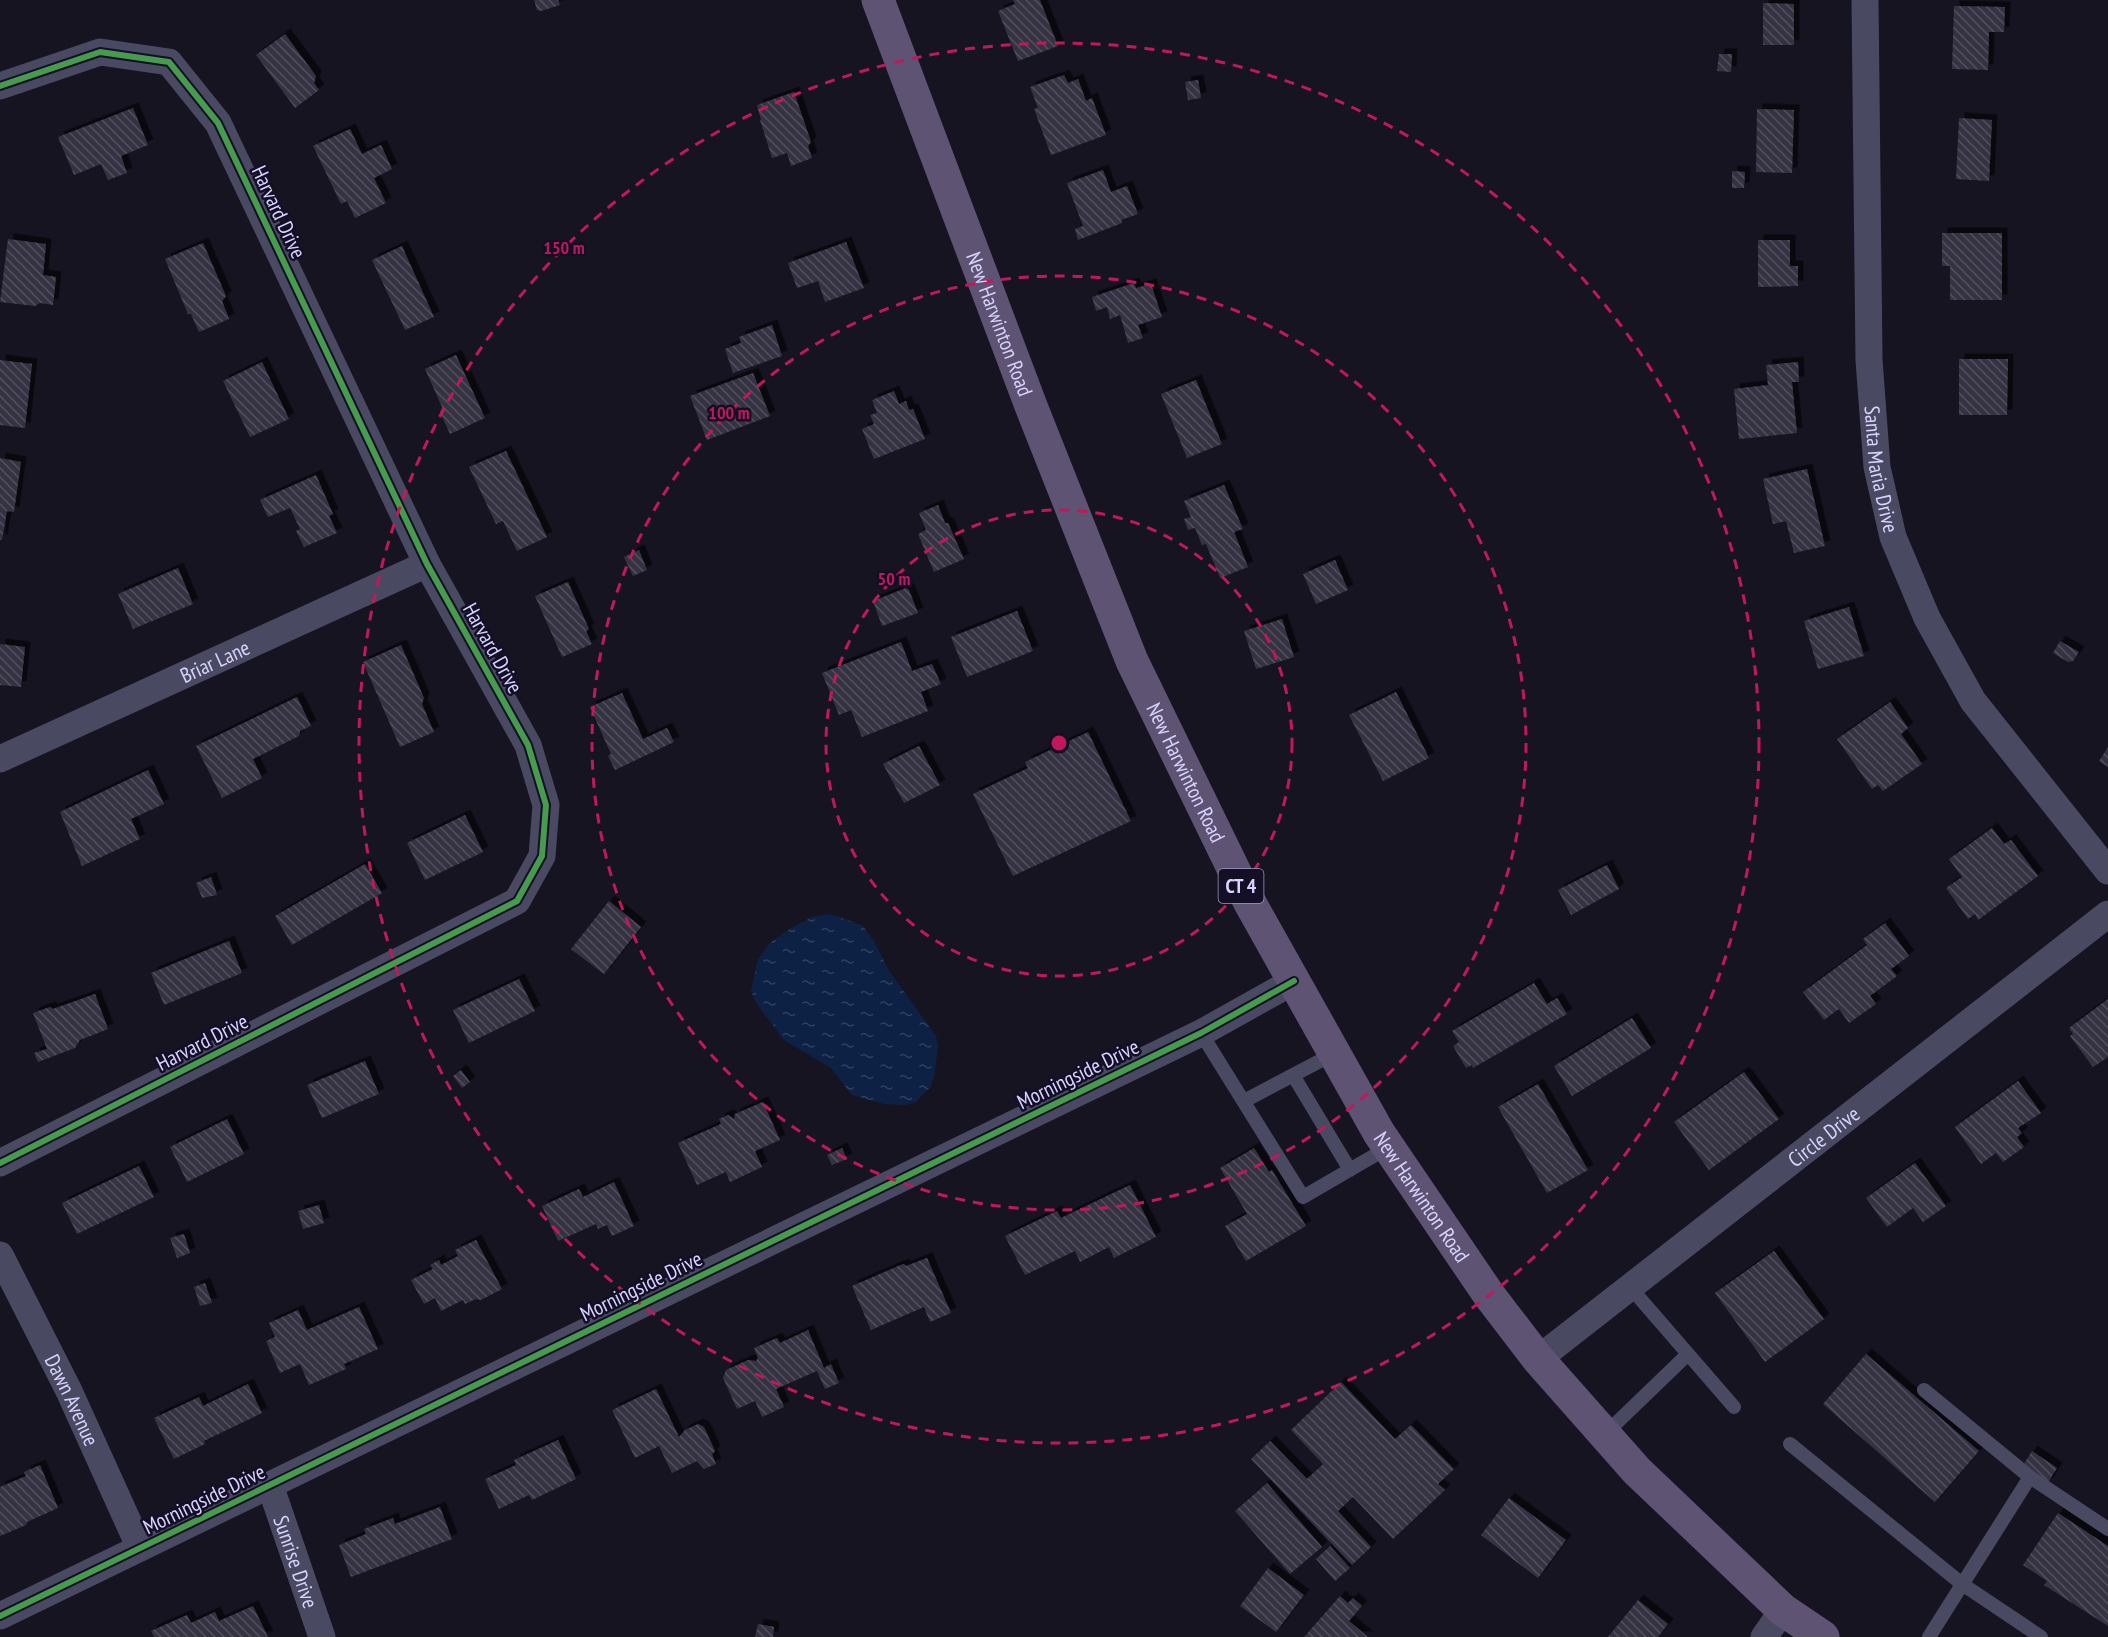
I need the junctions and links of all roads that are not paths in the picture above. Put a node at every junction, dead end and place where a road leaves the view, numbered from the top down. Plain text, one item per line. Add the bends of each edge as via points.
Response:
1 (878, 0) edge
2 (1865, 0) edge
3 (0, 86) edge
4 (428, 564) junction
5 (0, 759) edge
6 (2108, 871) edge
7 (2108, 914) edge
8 (1294, 981) junction
9 (1201, 1033) junction
10 (1335, 1053) junction
11 (1293, 1076) junction
12 (1244, 1101) junction
13 (1389, 1147) junction
14 (0, 1163) edge
15 (1350, 1170) junction
16 (0, 1255) edge
17 (1630, 1287) junction
18 (1688, 1354) junction
19 (1538, 1359) junction
20 (1924, 1390) dead end
21 (1734, 1407) dead end
22 (1605, 1434) junction
23 (1790, 1444) dead end
24 (2030, 1477) junction
25 (270, 1485) junction
26 (2108, 1529) edge
27 (140, 1548) junction
28 (1962, 1584) junction
29 (1784, 1610) junction
30 (0, 1616) edge
31 (322, 1637) edge
32 (1764, 1637) edge
33 (1823, 1637) edge
34 (1929, 1637) edge
35 (2041, 1637) edge

1 - 8 main road, New Harwinton Road / CT 4 via 1132,661 1250,903
2 - 6 street, Santa Maria Drive via 1869,360 1877,467 1893,537 1927,618 1973,701
3 - 4 street, Harvard Drive via 100,52 169,62 218,123
4 - 5 street, Briar Lane
4 - 14 street, Harvard Drive via 528,745 546,805 542,856 517,901
7 - 17 street, Circle Drive
8 - 9 street, Morningside Drive
8 - 10 main road, New Harwinton Road / CT 4
9 - 12 lane
9 - 25 street, Morningside Drive
10 - 11 lane
10 - 13 main road, New Harwinton Road / CT 4
11 - 12 lane
11 - 15 lane
12 - 15 lane via 1303,1197
13 - 15 lane
13 - 19 main road, New Harwinton Road / CT 4 via 1489,1295
16 - 27 street, Dawn Avenue via 69,1391
17 - 18 lane
17 - 19 street, Circle Drive
18 - 21 lane
18 - 22 lane
19 - 22 main road, New Harwinton Road / CT 4
20 - 24 lane
22 - 29 main road, New Harwinton Road / CT 4 via 1638,1471
23 - 28 lane
24 - 26 lane
24 - 28 lane
25 - 27 street, Morningside Drive
25 - 31 street, Sunrise Drive
27 - 30 street, Morningside Drive
28 - 34 lane
28 - 35 lane
29 - 32 street
29 - 33 main road, New Harwinton Road / CT 4

